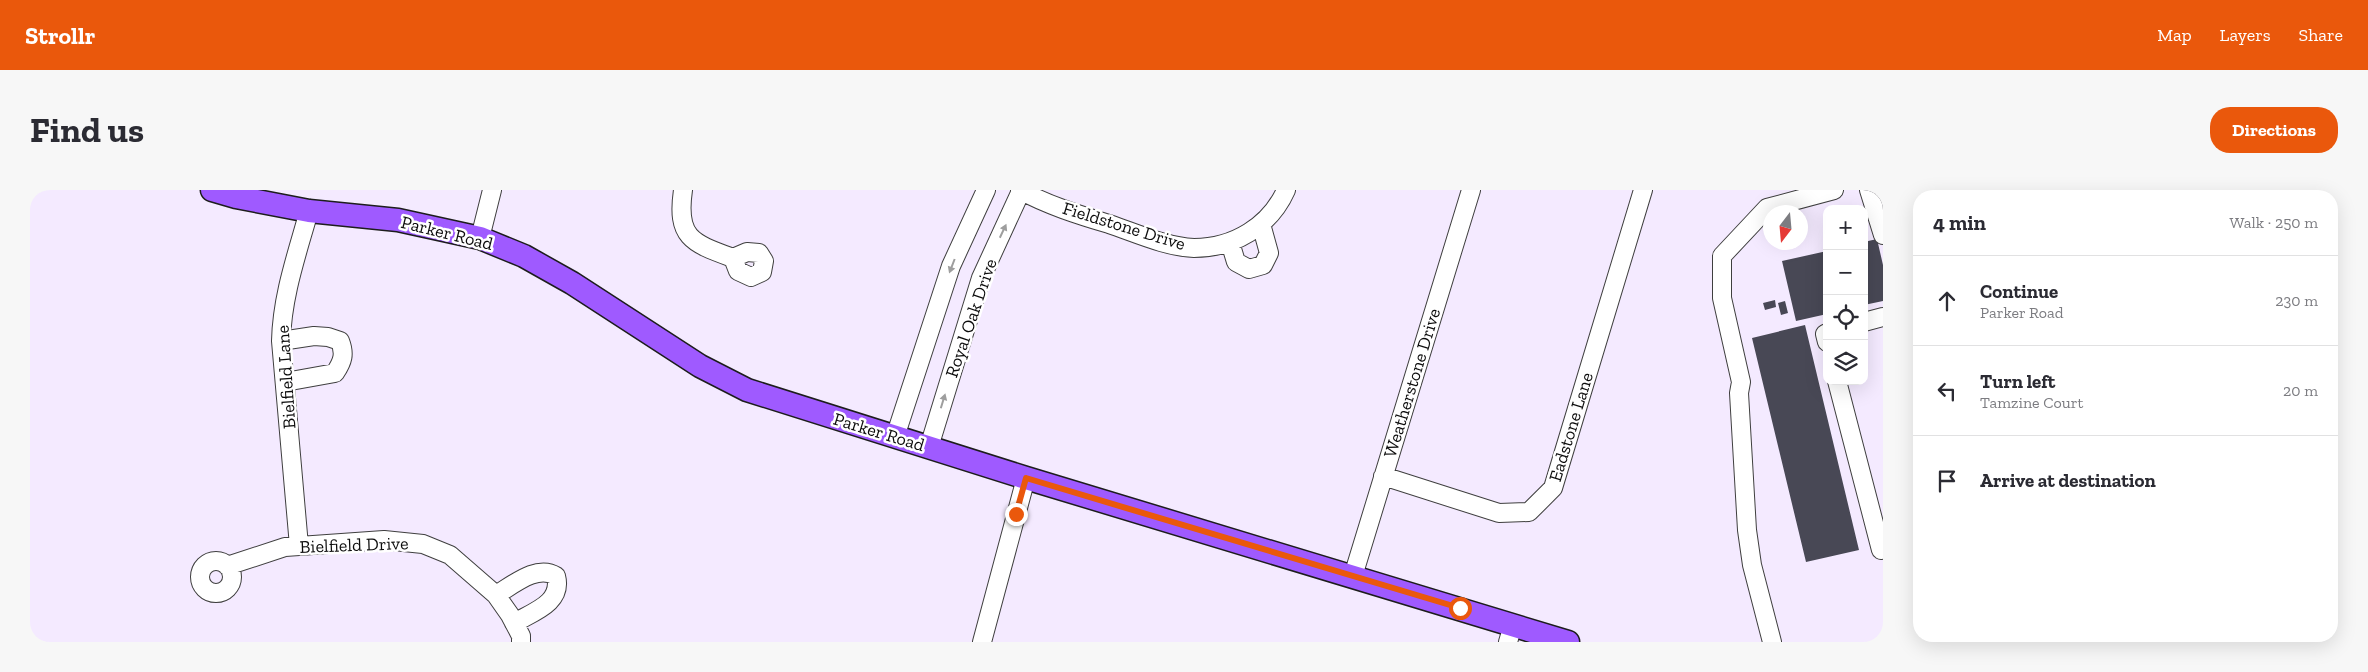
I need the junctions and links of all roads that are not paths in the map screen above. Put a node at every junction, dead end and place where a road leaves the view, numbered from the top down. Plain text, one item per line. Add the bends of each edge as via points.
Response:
1 (212, 190) edge
2 (492, 190) edge
3 (683, 190) edge
4 (986, 190) edge
5 (1286, 190) edge
6 (1471, 190) edge
7 (1643, 190) edge
8 (1834, 190) edge
9 (1869, 190) edge
10 (1021, 191) edge
11 (309, 210) junction
12 (1261, 224) junction
13 (1883, 235) edge
14 (480, 238) junction
15 (1230, 242) junction
16 (733, 258) dead end
17 (1883, 317) edge
18 (1868, 321) edge
19 (281, 341) junction
20 (285, 382) junction
21 (1838, 385) edge
22 (896, 437) junction
23 (929, 447) junction
24 (1384, 476) junction
25 (1026, 478) junction
26 (299, 546) junction
27 (1882, 553) edge
28 (227, 566) dead end
29 (1353, 576) junction
30 (496, 595) junction
31 (514, 623) junction
32 (1511, 633) edge
33 (522, 642) edge
34 (982, 642) edge
35 (1568, 642) edge
36 (1772, 642) edge

1 - 11 main road, Parker Road
2 - 14 street
3 - 16 street via 680,212 686,233 702,246
4 -> 22 street, Royal Oak Drive via 951,266
5 - 12 street, Fieldstone Drive via 1272,214
6 - 24 street, Weatherstone Drive
7 - 24 street, Eadstone Lane via 1552,488 1529,512 1499,513
8 - 36 street via 1767,208 1722,256 1722,298 1741,382 1747,530 1752,565
9 - 13 street
10 - 15 street, Fieldstone Drive via 1074,213 1166,243 1194,248
23 -> 10 street, Royal Oak Drive via 981,278
11 - 14 main road, Parker Road via 398,220
11 - 19 street, Bielfield Lane via 286,292
12 - 15 street, Fieldstone Drive via 1252,233
12 - 15 street via 1269,253 1263,265 1249,269 1236,262
14 - 22 main road, Parker Road via 524,256 572,283 700,366 747,390
17 - 18 street
19 - 20 street, Bielfield Lane
19 - 20 street via 328,337 340,341 344,351 335,373
20 - 26 street, Bielfield Lane
21 - 27 street
22 - 23 main road, Parker Road
23 - 25 main road, Parker Road
24 - 29 street, Weatherstone Drive
25 - 29 main road, Parker Road
25 - 34 street
26 - 28 street, Bielfield Drive via 285,547
26 - 30 street, Bielfield Drive via 384,540 423,544 450,555
29 - 32 main road, Parker Road
30 - 31 street, Bielfield Drive
30 - 31 street via 539,572 550,572 556,576 556,594 548,604
31 - 33 street, Bielfield Drive
32 - 35 main road, Parker Road

